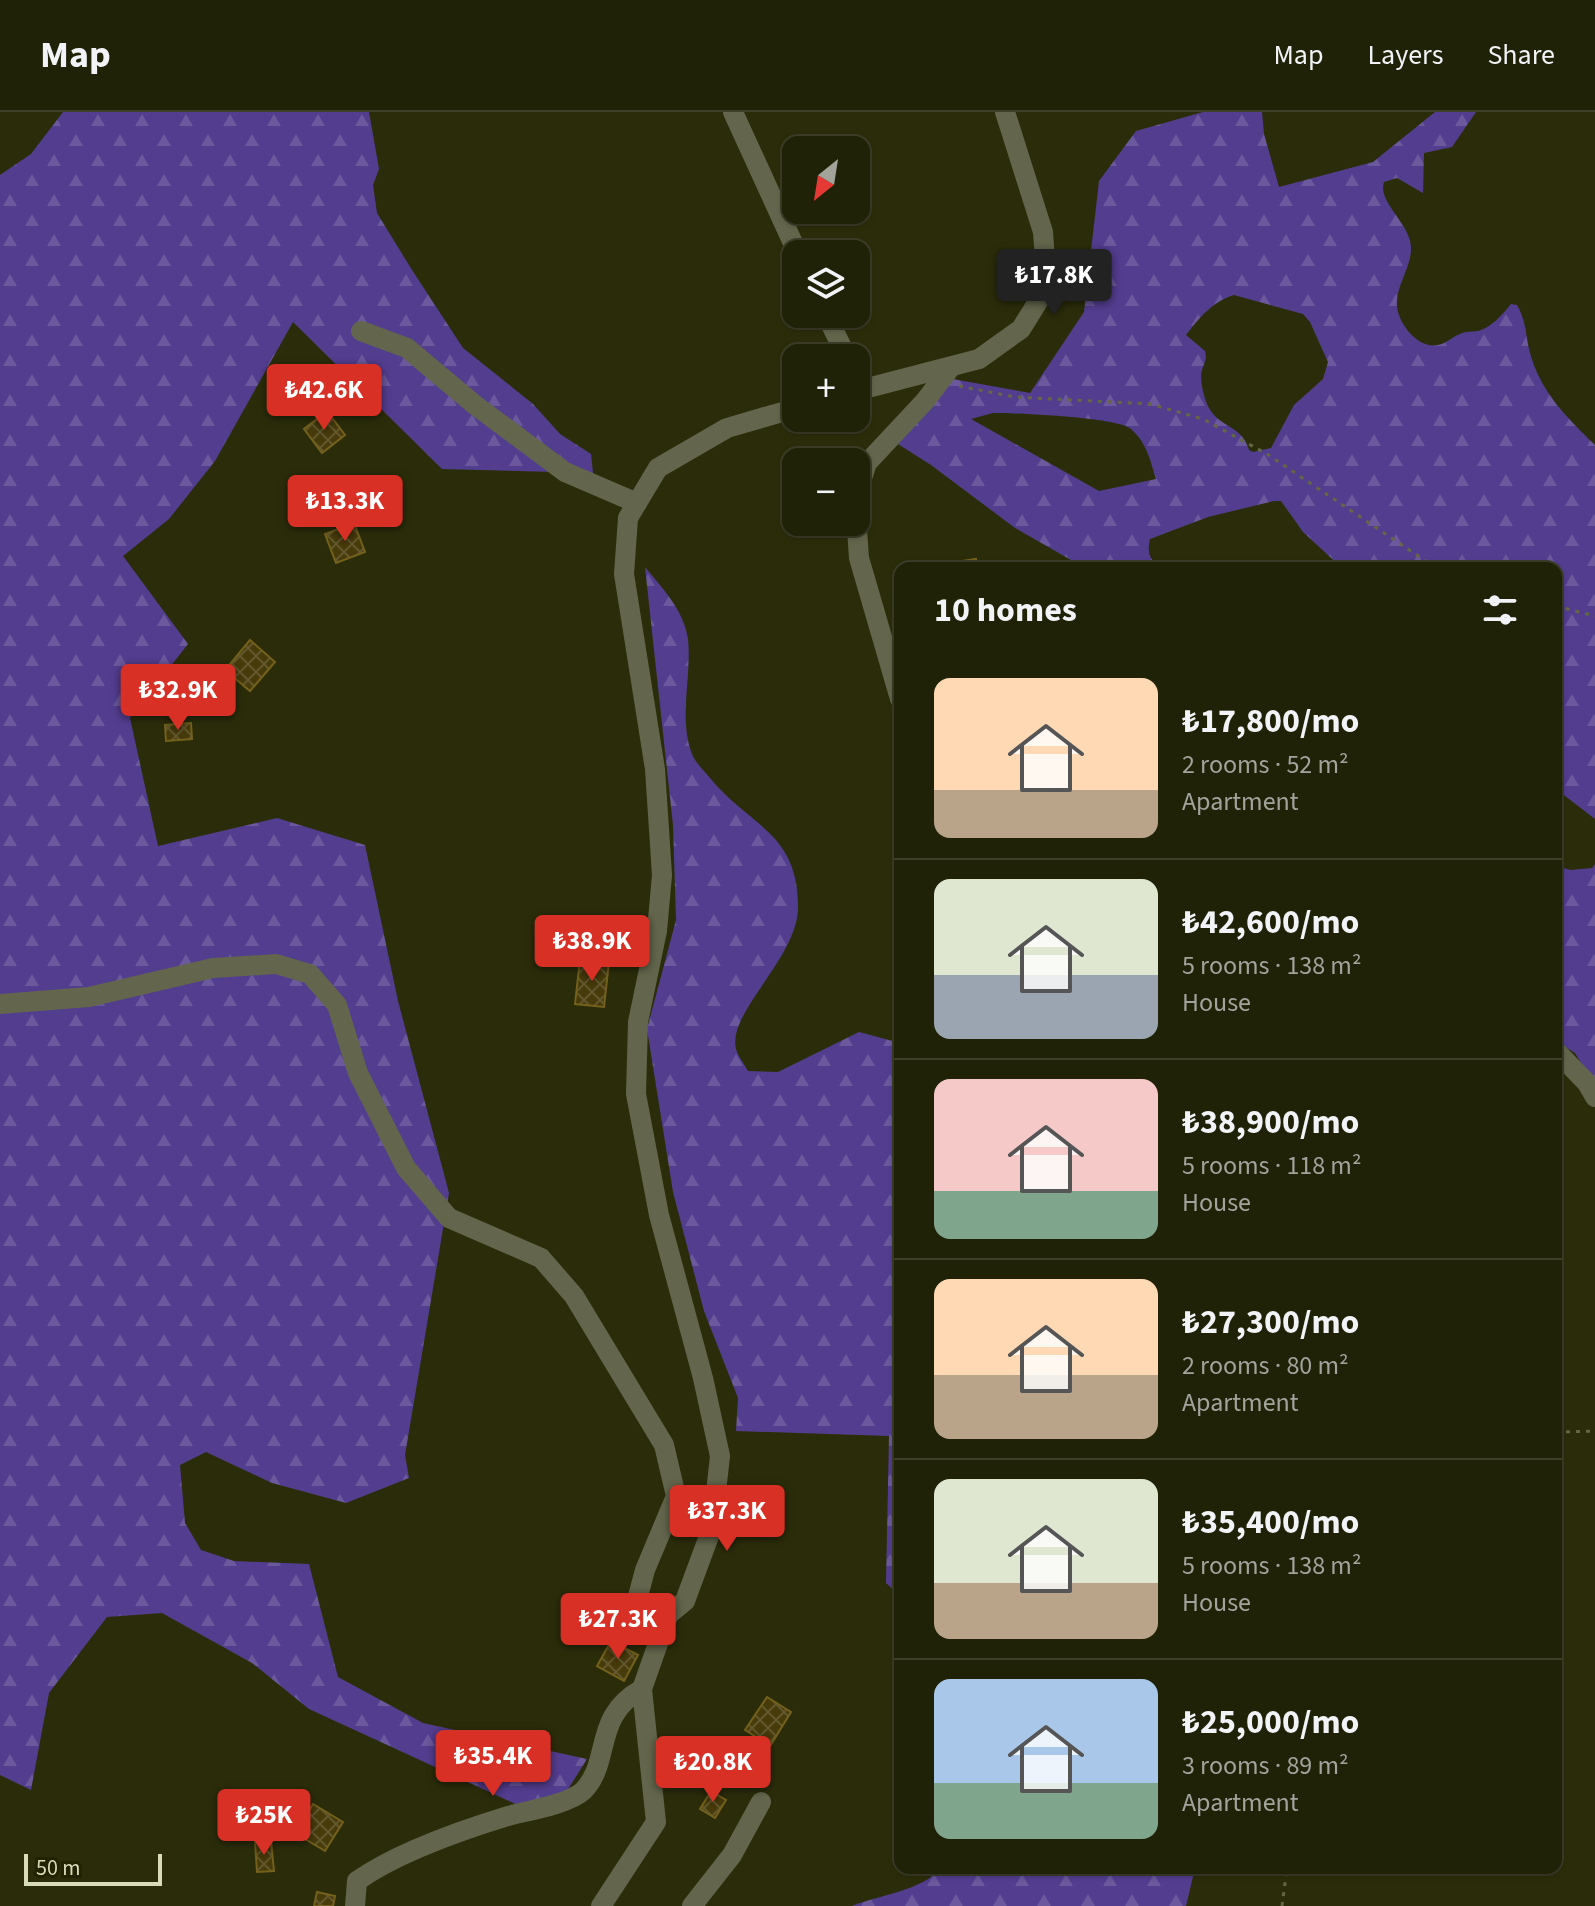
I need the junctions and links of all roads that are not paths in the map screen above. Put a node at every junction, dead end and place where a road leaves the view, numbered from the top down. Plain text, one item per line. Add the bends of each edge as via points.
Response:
1 (733, 112) edge
2 (1005, 112) edge
3 (792, 240) edge
4 (361, 331) dead end
5 (945, 375) junction
6 (870, 384) edge
7 (782, 412) edge
8 (870, 460) edge
9 (637, 503) junction
10 (857, 536) edge
11 (894, 678) edge
12 (0, 1004) edge
13 (1562, 1057) edge
14 (1595, 1097) edge
15 (668, 1615) junction
16 (642, 1689) junction
17 (761, 1802) dead end
18 (355, 1906) edge
19 (601, 1906) edge
20 (692, 1906) edge

1 - 3 street
2 - 5 street via 1043,232 1047,287 1021,329
4 - 9 street via 407,348 565,472
5 - 6 street
5 - 8 street
7 - 9 street via 727,428 658,468
9 - 15 street via 628,518 624,574 655,769 662,875 657,931 638,1022 636,1094 659,1215 720,1456 712,1528 685,1601
10 - 11 street
12 - 15 street via 89,997 213,968 276,964 310,974 337,1005 358,1073 406,1168 449,1218 541,1258 574,1296 664,1445 676,1496 637,1600 649,1614
13 - 14 street
15 - 16 street
16 - 18 street via 625,1698 606,1729 583,1790 384,1862 357,1881
16 - 19 street via 656,1822
17 - 20 street via 732,1855

